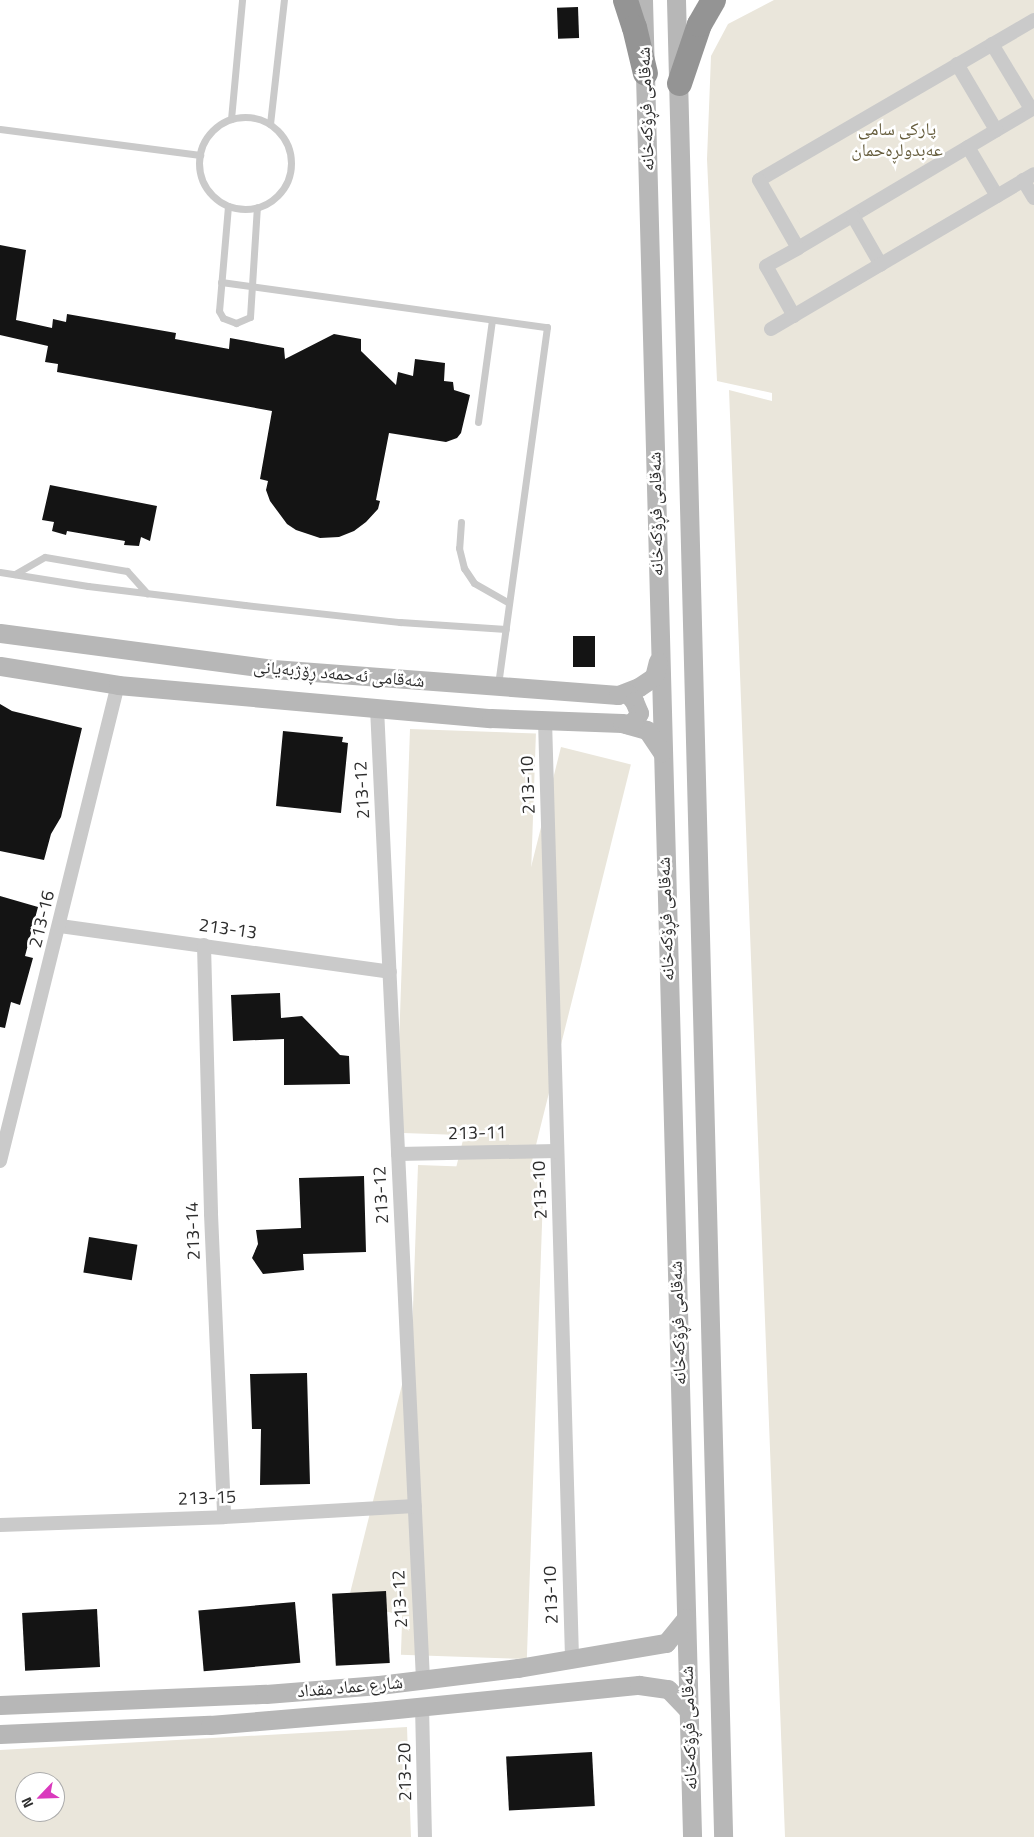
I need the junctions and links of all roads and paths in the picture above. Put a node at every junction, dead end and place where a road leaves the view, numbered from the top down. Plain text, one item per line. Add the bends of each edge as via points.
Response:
1 (242, 0) edge
2 (284, 0) edge
3 (625, 0) edge
4 (643, 0) edge
5 (676, 0) edge
6 (713, 0) edge
7 (1034, 20) edge
8 (992, 44) junction
9 (957, 64) junction
10 (645, 73) junction
11 (679, 83) junction
12 (1033, 108) edge
13 (231, 119) junction
14 (270, 124) junction
15 (0, 129) edge
16 (996, 130) junction
17 (968, 147) junction
18 (200, 155) junction
19 (1028, 177) edge
20 (997, 196) junction
21 (1034, 198) edge
22 (228, 206) junction
23 (258, 207) junction
24 (853, 216) junction
25 (798, 248) junction
26 (881, 265) junction
27 (221, 282) junction
28 (252, 287) junction
29 (794, 316) junction
30 (492, 320) junction
31 (771, 329) dead end
32 (478, 422) dead end
33 (461, 522) dead end
34 (0, 572) edge
35 (14, 574) junction
36 (147, 593) junction
37 (509, 603) junction
38 (506, 629) junction
39 (0, 633) edge
40 (659, 658) junction
41 (0, 666) edge
42 (238, 666) junction
43 (118, 685) junction
44 (498, 686) junction
45 (627, 693) junction
46 (236, 695) junction
47 (377, 708) junction
48 (545, 720) junction
49 (627, 724) junction
50 (662, 752) junction
51 (60, 926) junction
52 (204, 945) junction
53 (390, 972) junction
54 (557, 1151) junction
55 (398, 1154) junction
56 (0, 1161) edge
57 (415, 1506) junction
58 (224, 1517) junction
59 (0, 1525) edge
60 (686, 1618) junction
61 (572, 1659) junction
62 (423, 1680) junction
63 (0, 1705) edge
64 (422, 1706) junction
65 (689, 1711) junction
66 (0, 1734) edge
67 (425, 1837) edge
68 (692, 1837) edge
69 (723, 1837) edge

1 - 13 lane
2 - 14 lane
3 - 10 highway
4 - 10 main road, شەقامی فڕۆکەخانە
5 - 11 main road, شەقامی فڕۆکەخانە
6 - 11 highway via 699,24
7 - 8 street
8 - 9 street
8 - 12 street
9 - 16 street
9 - 25 street via 759,180
10 - 40 main road, شەقامی فڕۆکەخانە
11 - 69 main road, شەقامی فڕۆکەخانە
12 - 16 street
13 - 14 lane via 251,117
13 - 18 lane via 210,133
14 - 23 lane via 286,142 291,167 283,190 275,199
15 - 18 lane
16 - 17 street
17 - 20 street
17 - 24 street
18 - 22 lane via 202,180 213,195
19 - 20 street
19 - 21 street
20 - 26 street
22 - 23 lane via 240,209
22 - 27 lane
23 - 28 lane
24 - 25 street
24 - 26 street
25 - 29 street via 766,266
26 - 29 street
27 - 28 lane
27 - 28 lane via 219,311 223,318 236,323 250,316
28 - 30 lane
29 - 31 street
30 - 32 lane
30 - 37 lane via 547,327
33 - 37 lane via 458,548 464,568 474,583
34 - 35 lane
35 - 36 lane
35 - 36 lane via 45,557 127,571
36 - 38 lane via 400,622
37 - 38 lane
38 - 44 lane
39 - 42 main road, شەقامی ئەحمەد ڕۆژبەیانی
40 - 45 main road, شەقامی ئەحمەد ڕۆژبەیانی via 654,677
40 - 50 main road, شەقامی فڕۆکەخانە
41 - 43 main road, شەقامی ئەحمەد ڕۆژبەیانی
42 - 44 main road, شەقامی ئەحمەد ڕۆژبەیانی
42 - 46 main road
43 - 46 main road, شەقامی ئەحمەد ڕۆژبەیانی
43 - 51 street, 213-16
44 - 45 main road, شەقامی ئەحمەد ڕۆژبەیانی
45 - 49 main road via 639,713 634,721
46 - 47 main road, شەقامی ئەحمەد ڕۆژبەیانی
47 - 48 main road, شەقامی ئەحمەد ڕۆژبەیانی
47 - 53 street, 213-12
48 - 49 main road, شەقامی ئەحمەد ڕۆژبەیانی
48 - 54 street, 213-10
49 - 50 main road, شەقامی ئەحمەد ڕۆژبەیانی via 647,730
50 - 60 main road, شەقامی فڕۆکەخانە
51 - 52 street, 213-13
51 - 56 street, 213-16
52 - 53 street, 213-13
52 - 58 street, 213-14
53 - 55 street, 213-12
54 - 55 street, 213-11
54 - 61 street, 213-10
55 - 57 street, 213-12
57 - 58 street, 213-15
57 - 62 street, 213-12
58 - 59 street, 213-15
60 - 61 main road, شارع عماد مقداد via 666,1643
60 - 65 main road, شەقامی فڕۆکەخانە
61 - 62 main road, شارع عماد مقداد
62 - 63 main road, شارع عماد مقداد via 203,1699
64 - 65 main road, شارع عماد مقداد via 639,1684 668,1689
64 - 66 main road, شارع عماد مقداد via 210,1725
64 - 67 street, 213-20
65 - 68 main road, شەقامی فڕۆکەخانە

